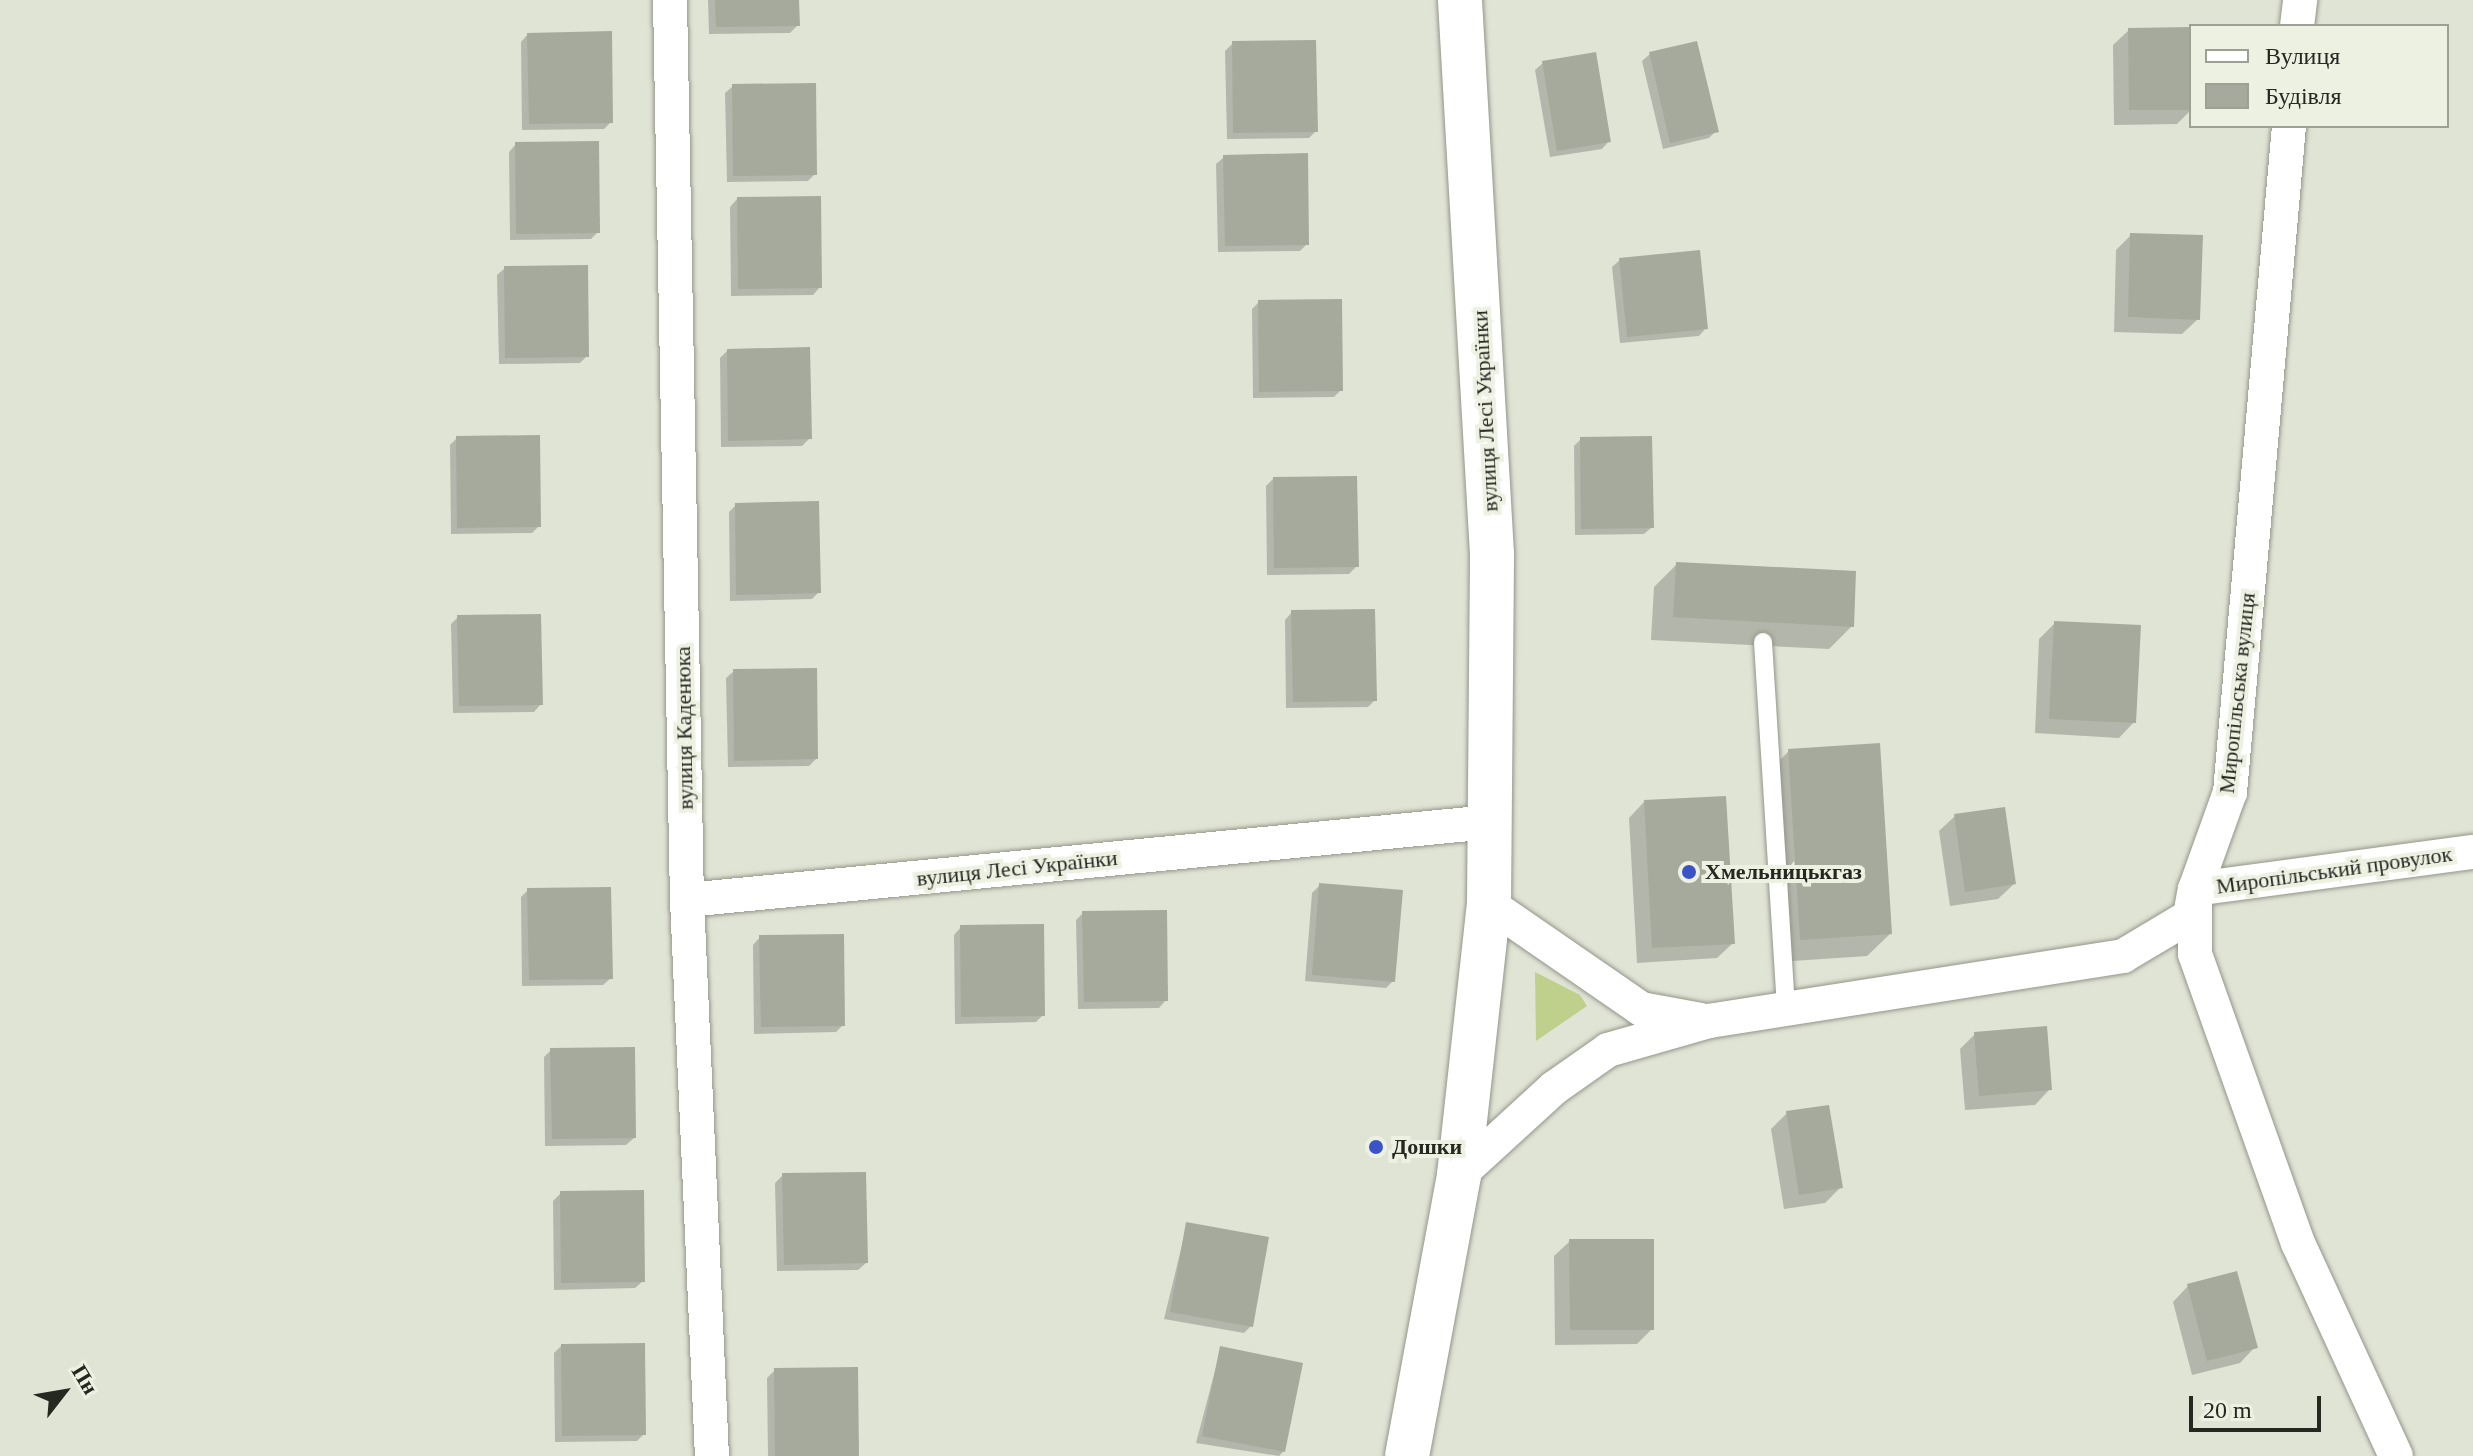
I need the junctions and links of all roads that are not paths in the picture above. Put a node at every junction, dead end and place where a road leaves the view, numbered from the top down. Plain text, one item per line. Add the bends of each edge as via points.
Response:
1 (670, 0) edge
2 (1460, 0) edge
3 (2300, 0) edge
4 (2297, 24) edge
5 (2289, 128) edge
6 (1763, 642) dead end
7 (1490, 822) junction
8 (2473, 852) edge
9 (2195, 889) junction
10 (687, 900) junction
11 (1489, 904) junction
12 (1786, 1009) junction
13 (1709, 1021) junction
14 (1459, 1175) junction
15 (712, 1456) edge
16 (1407, 1456) edge
17 (2396, 1456) edge

1 - 10 street, вулиця Каденюка
2 - 7 main road, вулиця Лесі Українки via 1492,554
3 - 4 street
5 - 9 street, Миропільська вулиця via 2230,792
6 - 12 lane
7 - 10 street, вулиця Лесі Українки
7 - 11 main road, вулиця Лесі Українки
8 - 9 street, Миропільський провулок
9 - 12 street via 2190,916 2123,956
9 - 17 street, Миропільська вулиця via 2203,986 2298,1243
10 - 15 street, вулиця Каденюка
11 - 13 street via 1641,1009
11 - 14 main road, вулиця Лесі Українки
12 - 13 street
13 - 14 street via 1608,1050 1554,1088
14 - 16 main road, вулиця Лесі Українки

